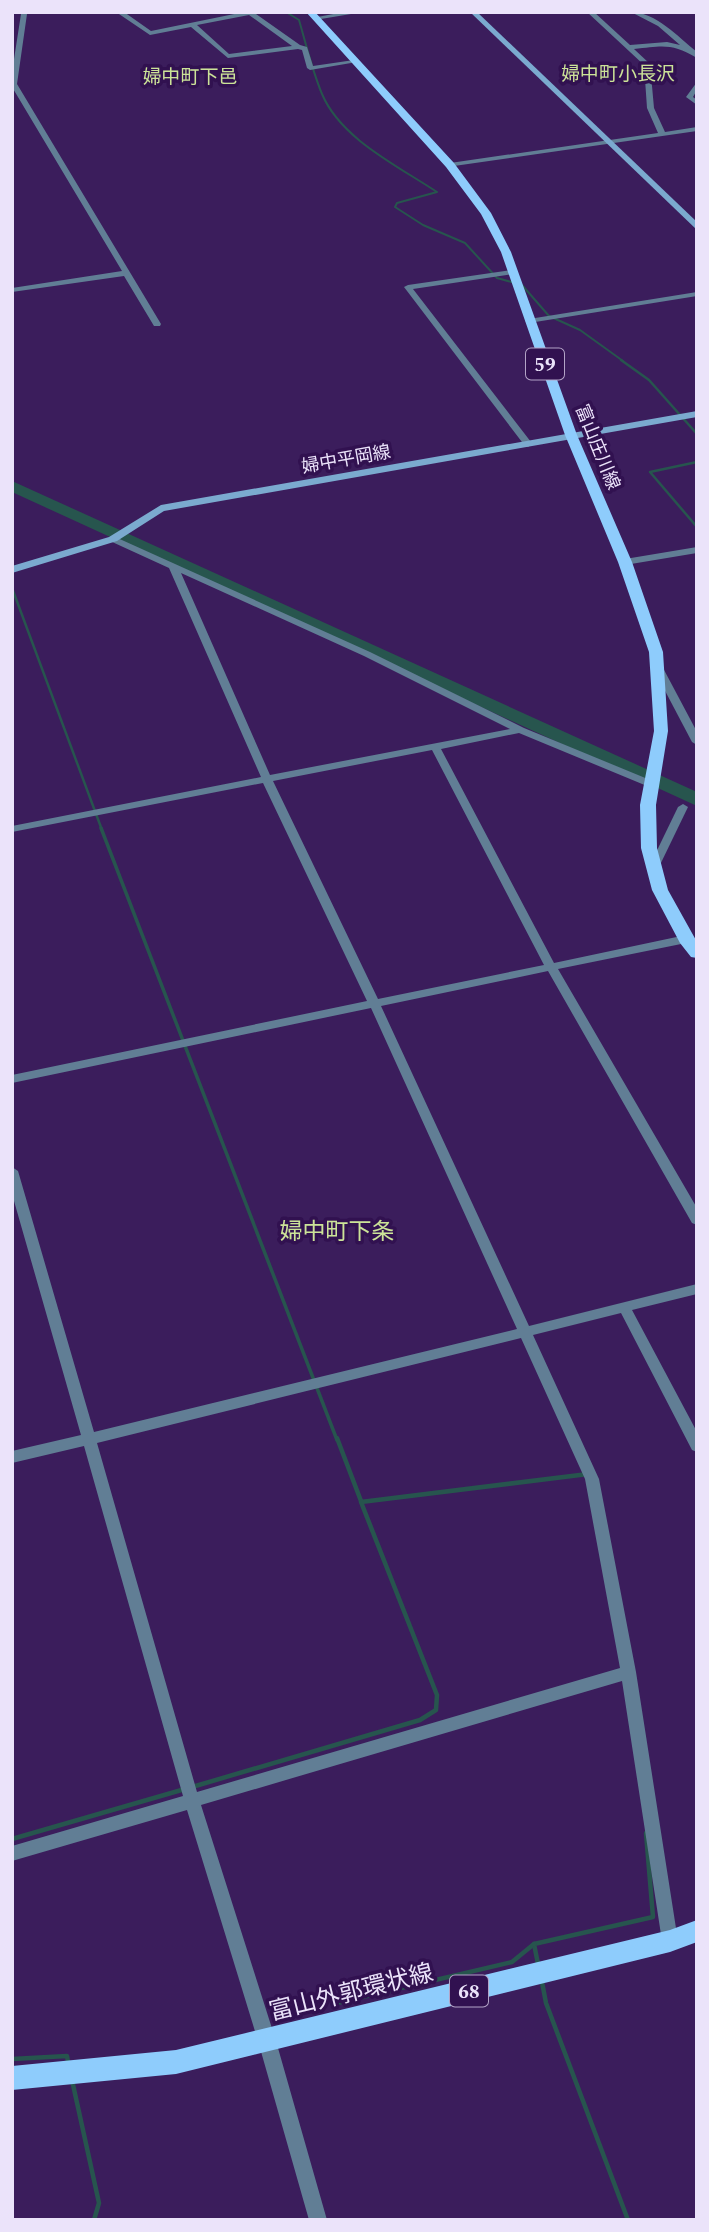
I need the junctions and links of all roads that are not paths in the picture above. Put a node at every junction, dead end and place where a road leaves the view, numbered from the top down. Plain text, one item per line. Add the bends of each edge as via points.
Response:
1 (23, 12) edge
2 (42, 12) edge
3 (119, 12) edge
4 (360, 12) edge
5 (473, 12) edge
6 (590, 12) edge
7 (634, 12) edge
8 (252, 13) edge
9 (313, 15) edge
10 (193, 25) junction
11 (298, 47) junction
12 (631, 47) junction
13 (697, 47) edge
14 (685, 48) junction
15 (697, 57) edge
16 (354, 62) junction
17 (697, 84) edge
18 (697, 103) edge
19 (697, 129) edge
20 (662, 133) junction
21 (608, 142) junction
22 (450, 165) junction
23 (695, 224) edge
24 (511, 272) junction
25 (126, 273) junction
26 (12, 290) edge
27 (697, 294) edge
28 (528, 321) junction
29 (157, 324) dead end
30 (697, 414) edge
31 (571, 435) junction
32 (528, 444) junction
33 (113, 539) junction
34 (697, 550) edge
35 (625, 562) junction
36 (174, 568) junction
37 (12, 570) edge
38 (658, 667) junction
39 (520, 730) junction
40 (697, 742) edge
41 (435, 747) junction
42 (651, 778) junction
43 (267, 780) junction
44 (683, 807) dead end
45 (12, 829) edge
46 (653, 869) junction
47 (686, 939) junction
48 (697, 953) edge
49 (551, 967) junction
50 (375, 1005) junction
51 (12, 1079) edge
52 (12, 1171) edge
53 (697, 1220) edge
54 (697, 1289) edge
55 (624, 1307) junction
56 (526, 1331) junction
57 (90, 1439) junction
58 (697, 1446) edge
59 (12, 1457) edge
60 (628, 1672) junction
61 (192, 1801) junction
62 (12, 1854) edge
63 (697, 1931) edge
64 (670, 1941) junction
65 (268, 2041) junction
66 (12, 2077) edge
67 (318, 2220) edge

1 - 2 street
1 - 25 street via 14,83
3 - 10 street via 150,33
4 - 9 street
5 - 21 main road
6 - 12 street
7 - 14 street via 660,25
8 - 10 street
8 - 11 street
9 - 16 main road, 富山庄川線 / 59
10 - 11 street via 228,56
11 - 16 street via 305,48 310,68
12 - 14 street via 667,44
12 - 20 street via 647,64 650,116
13 - 14 street
14 - 15 street
16 - 22 main road, 富山庄川線 / 59
17 - 18 street via 689,97
19 - 20 street
20 - 21 street
21 - 22 street
21 - 23 main road
22 - 24 main road, 富山庄川線 / 59 via 486,213
24 - 28 main road, 富山庄川線 / 59
24 - 32 street via 408,287
25 - 26 street
25 - 29 street
27 - 28 street
28 - 31 main road, 富山庄川線 / 59
30 - 31 main road, 婦中平岡線
31 - 32 main road, 婦中平岡線
31 - 35 main road, 富山庄川線 / 59
32 - 33 main road, 婦中平岡線 via 161,508
33 - 36 street
33 - 37 main road, 婦中平岡線
34 - 35 street
35 - 38 main road, 富山庄川線 / 59
36 - 39 street via 367,654
36 - 43 street
38 - 40 street
38 - 42 main road, 富山庄川線 / 59 via 661,731
39 - 41 street
39 - 42 street
41 - 43 street
41 - 49 street
42 - 46 main road, 富山庄川線 / 59 via 647,827
43 - 45 street
43 - 50 street
44 - 46 street
46 - 47 main road, 富山庄川線 / 59
47 - 48 main road, 富山庄川線 / 59
47 - 49 street
49 - 50 street
49 - 53 street
50 - 51 street
50 - 56 street
52 - 57 street
54 - 55 street
55 - 56 street
55 - 58 street
56 - 57 street
56 - 60 street via 592,1479
57 - 59 street
57 - 61 street
60 - 61 street
60 - 64 street
61 - 62 street
61 - 65 street
63 - 64 main road, 富山外郭環状線 / 68
64 - 65 main road, 富山外郭環状線 / 68
65 - 66 main road, 富山外郭環状線 / 68 via 176,2062
65 - 67 street

